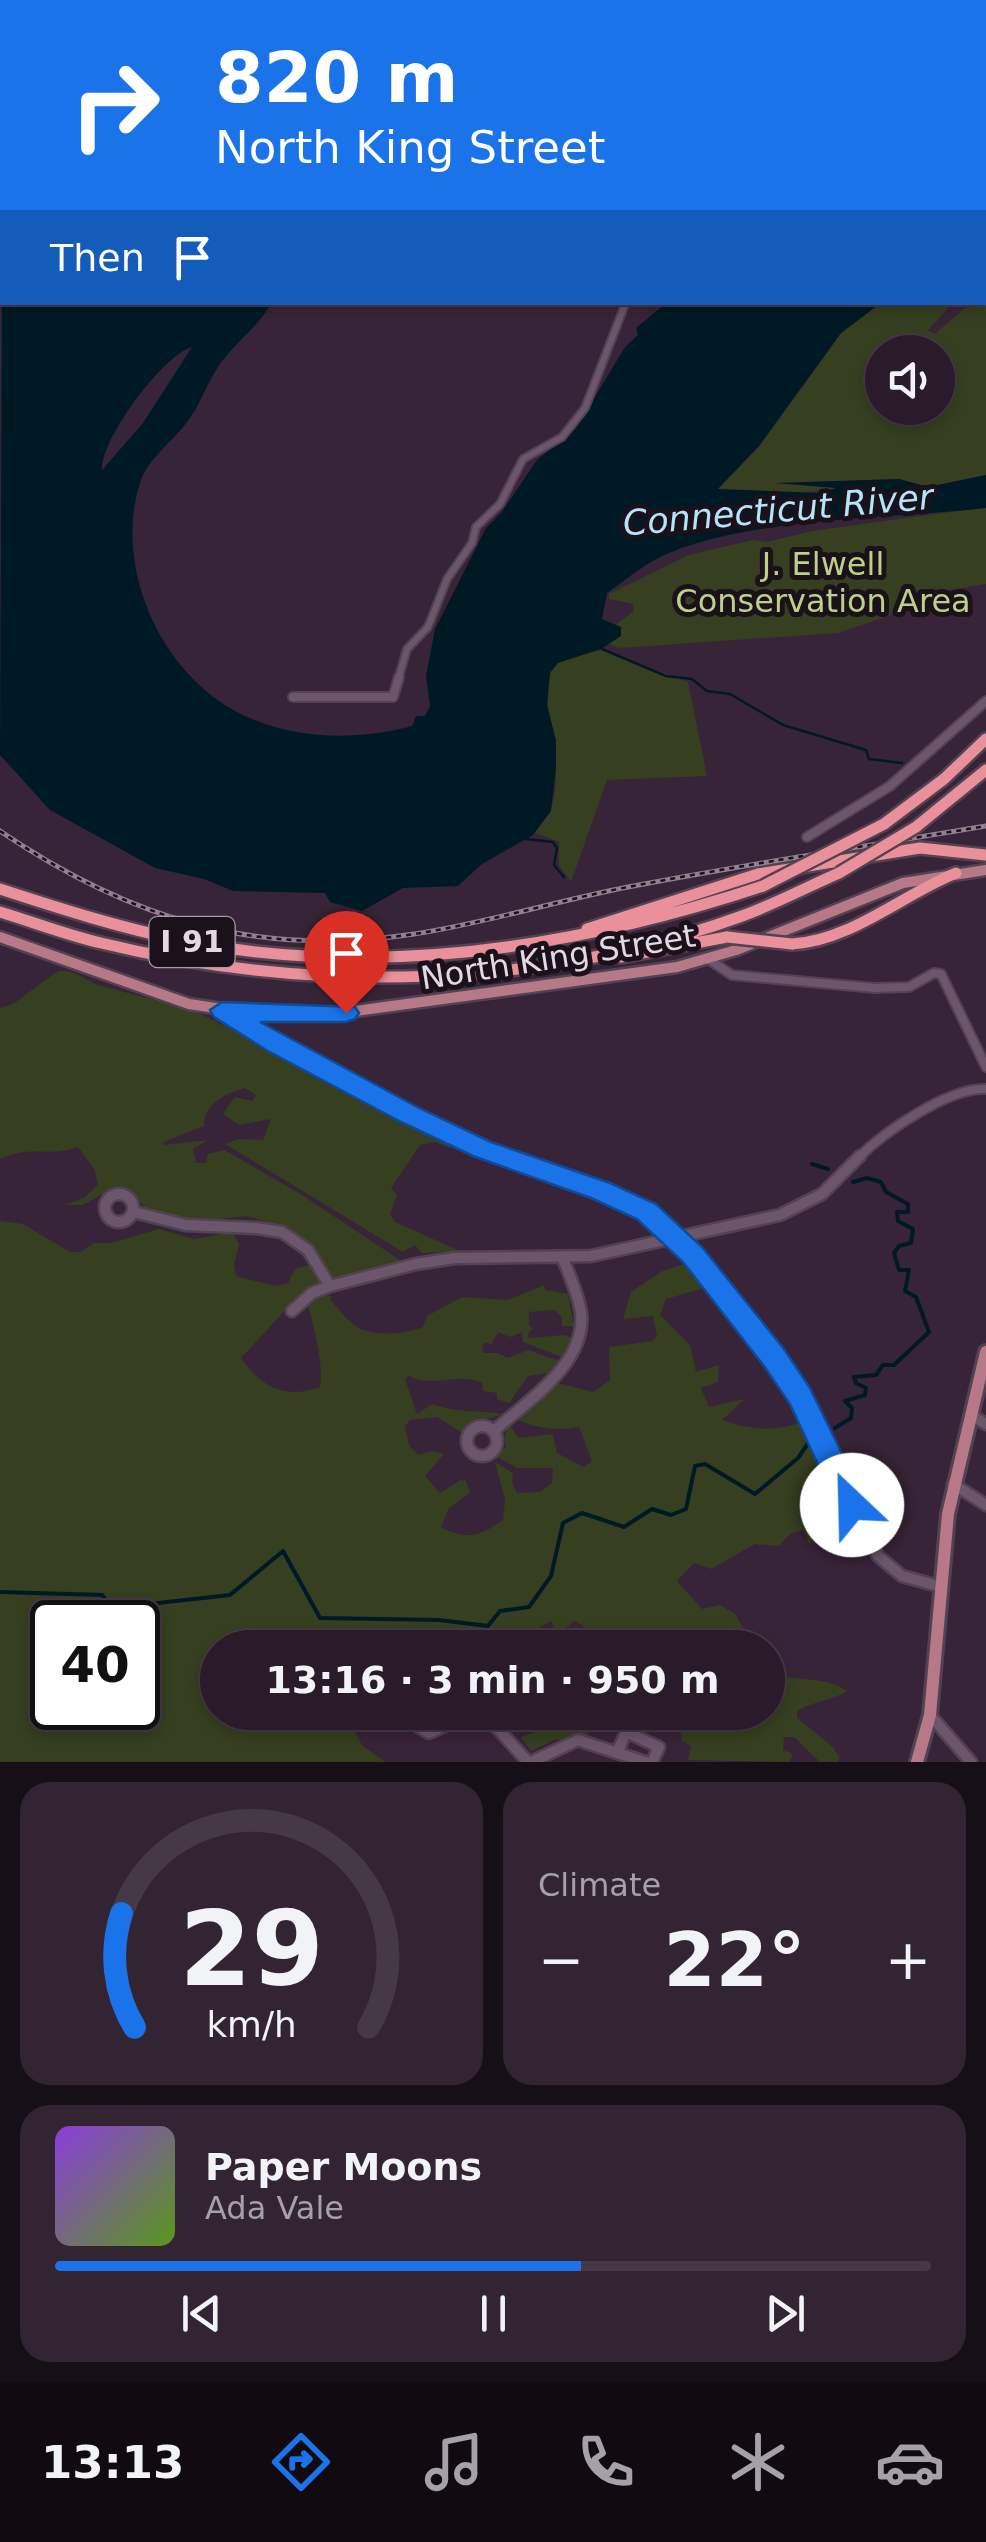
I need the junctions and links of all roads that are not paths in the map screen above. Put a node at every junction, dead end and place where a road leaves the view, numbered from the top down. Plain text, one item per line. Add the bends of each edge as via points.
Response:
1 (625, 305) edge
2 (293, 697) dead end
3 (986, 701) edge
4 (986, 740) edge
5 (986, 770) edge
6 (807, 836) dead end
7 (986, 855) edge
8 (986, 867) edge
9 (956, 873) junction
10 (0, 889) edge
11 (0, 912) edge
12 (828, 912) junction
13 (0, 937) edge
14 (391, 956) junction
15 (708, 959) junction
16 (518, 968) junction
17 (222, 1010) junction
18 (986, 1069) edge
19 (985, 1089) edge
20 (134, 1212) dead end
21 (677, 1238) junction
22 (563, 1258) junction
23 (330, 1286) junction
24 (292, 1312) dead end
25 (986, 1352) edge
26 (971, 1416) junction
27 (986, 1424) edge
28 (494, 1431) dead end
29 (953, 1484) junction
30 (986, 1505) edge
31 (942, 1587) junction
32 (930, 1715) junction
33 (499, 1730) edge
34 (618, 1751) junction
35 (530, 1762) edge
36 (644, 1762) edge
37 (652, 1762) edge
38 (918, 1762) edge
39 (972, 1762) edge

1 - 2 street via 585,408 562,437 522,461 500,504 476,527 430,623 407,649 393,697
3 - 6 street via 890,786
4 - 14 highway, I 91, bridge via 884,824 762,886 598,934
5 - 16 highway, I 91, bridge via 916,827 775,903 696,931
7 - 14 highway via 920,848 772,871 559,936
8 - 9 main road, North King Street
8 - 12 main road, North King Street via 897,880
9 - 12 main road, North King Street
9 - 16 highway, bridge via 902,896 843,935 812,944 727,938
10 - 14 highway, I 91 via 171,938 279,953
11 - 16 highway, I 91 via 132,951 257,971 399,976
12 - 15 main road, North King Street
13 - 17 main road, North King Street via 160,996
15 - 17 main road, North King Street via 353,1012
15 - 18 street via 739,976 896,988 941,974
17 - 21 street via 346,1083 482,1149 630,1202
18 - 19 street
19 - 21 street via 960,1090 899,1126 807,1204
20 - 23 street via 188,1226 282,1233 304,1245
21 - 22 street
21 - 31 street via 800,1396 878,1556 902,1576
22 - 23 street via 436,1260
22 - 28 street via 580,1308 579,1335 563,1363
23 - 24 street
25 - 26 main road
26 - 27 street
26 - 29 main road
29 - 30 street
29 - 31 main road
31 - 32 main road
32 - 38 main road
32 - 39 street
33 - 35 street
34 - 35 street via 578,1740
34 - 36 street
34 - 37 street via 626,1732 659,1747

